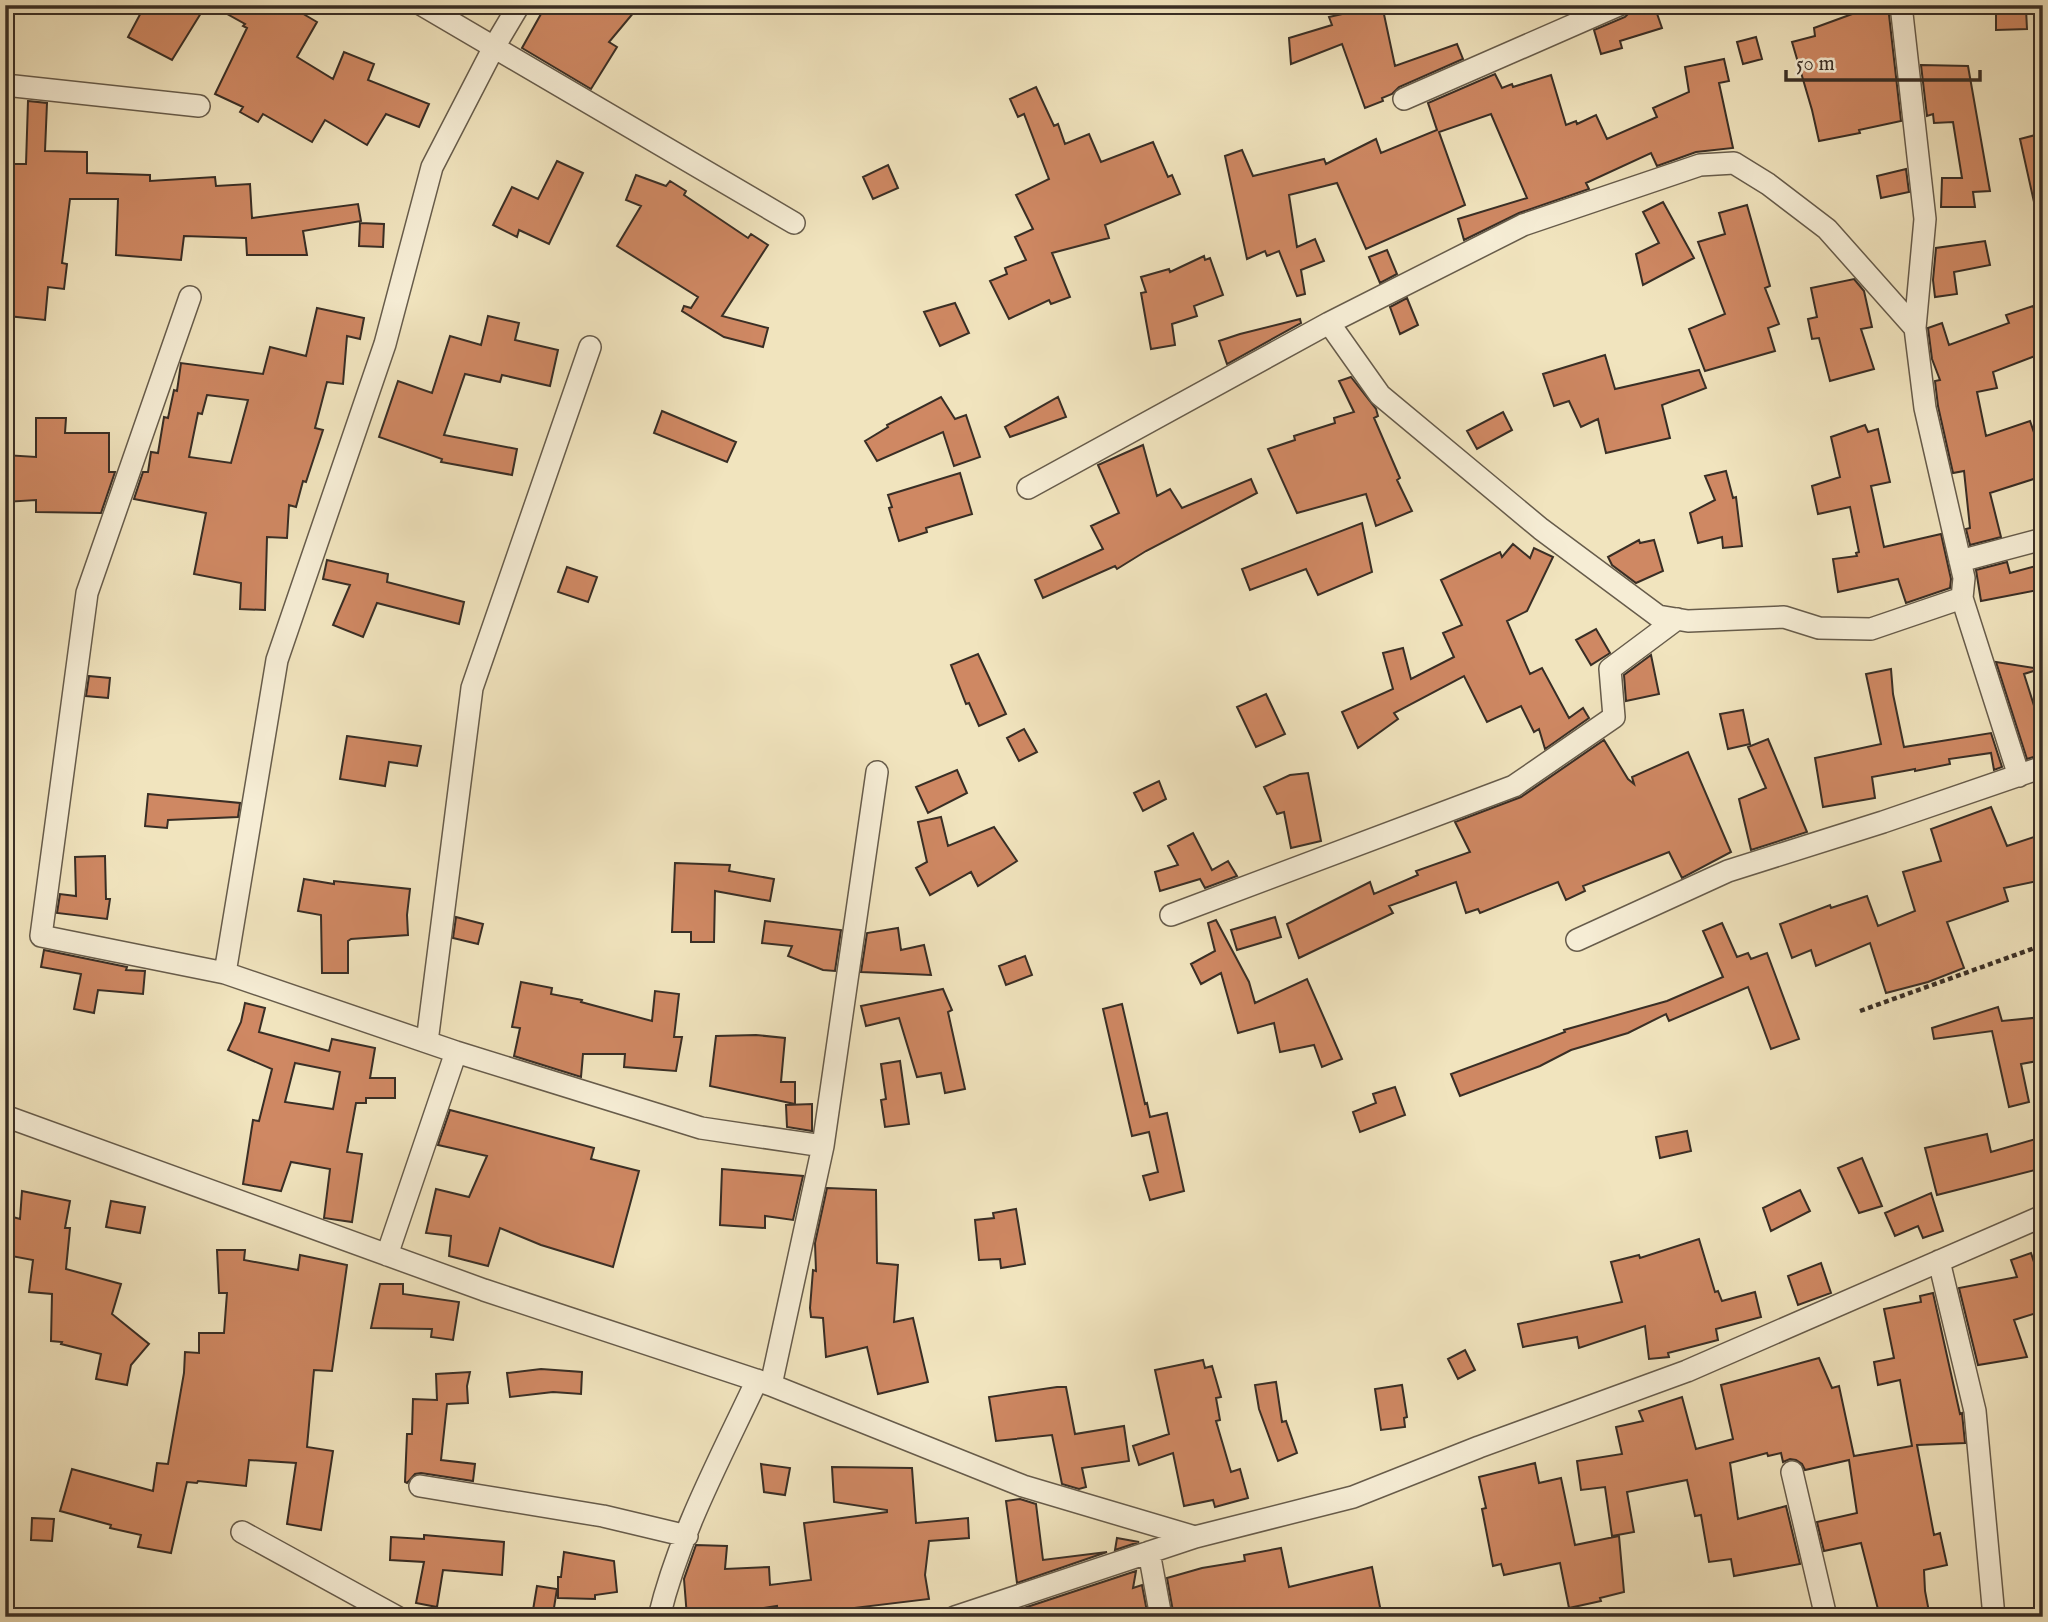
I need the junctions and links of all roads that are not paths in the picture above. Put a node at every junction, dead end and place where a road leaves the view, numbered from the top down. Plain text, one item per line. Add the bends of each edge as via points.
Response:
1 (422, 5) edge
2 (519, 5) edge
3 (1619, 5) edge
4 (1901, 5) edge
5 (494, 47) junction
6 (5, 85) edge
7 (1404, 99) dead end
8 (199, 106) dead end
9 (794, 223) dead end
10 (190, 297) dead end
11 (1329, 323) junction
12 (1915, 328) junction
13 (590, 347) dead end
14 (1028, 488) dead end
15 (2043, 538) edge
16 (1961, 561) junction
17 (1962, 598) junction
18 (1676, 619) junction
19 (2043, 767) edge
20 (877, 772) dead end
21 (2019, 776) junction
22 (1171, 915) dead end
23 (1577, 940) dead end
24 (225, 973) junction
25 (427, 1042) junction
26 (456, 1052) junction
27 (5, 1116) edge
28 (823, 1146) junction
29 (2043, 1216) edge
30 (387, 1255) junction
31 (1939, 1261) junction
32 (764, 1383) junction
33 (1792, 1472) dead end
34 (420, 1486) dead end
35 (242, 1532) dead end
36 (687, 1536) junction
37 (1195, 1537) junction
38 (1149, 1552) junction
39 (384, 1614) edge
40 (659, 1617) edge
41 (955, 1617) edge
42 (1161, 1617) edge
43 (1826, 1617) edge
44 (1994, 1617) edge

1 - 5 street
2 - 5 street
3 - 7 street
4 - 12 street via 1925,219
5 - 9 street
5 - 24 street via 432,167 385,344 277,660
6 - 8 street
10 - 24 street via 87,593 41,936
11 - 12 street via 1523,225 1700,165 1734,163 1828,229
11 - 14 street
11 - 18 street via 1380,395 1563,545 1658,616
12 - 16 street via 1925,408
13 - 25 street via 472,688
15 - 16 street
16 - 17 street
17 - 18 street via 1871,629 1819,628 1784,618
17 - 21 street
18 - 22 street via 1609,669 1614,717 1514,786
19 - 21 street
20 - 28 street
21 - 23 street via 1728,871
24 - 25 street
25 - 26 street
26 - 28 street via 701,1128
26 - 30 street
27 - 30 street
28 - 32 street
29 - 31 street
30 - 32 street
31 - 37 street via 1687,1371 1353,1497
31 - 44 street via 1975,1412
32 - 36 street
32 - 37 street via 1023,1486
33 - 43 street
34 - 36 street via 603,1516
35 - 39 street
36 - 40 street
37 - 38 street
38 - 41 street
38 - 42 street

